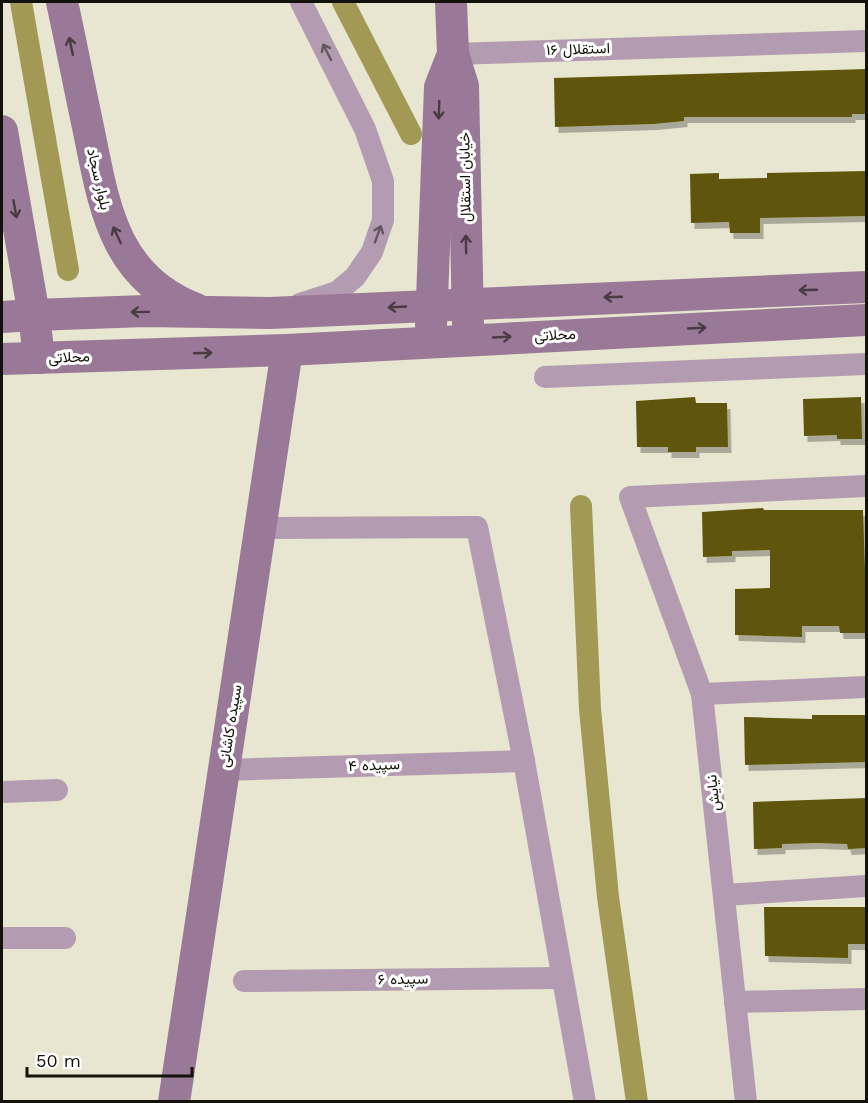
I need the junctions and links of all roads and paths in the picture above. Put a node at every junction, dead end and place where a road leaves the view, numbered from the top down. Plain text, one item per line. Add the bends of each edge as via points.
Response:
1 (62, 2) edge
2 (301, 2) edge
3 (451, 2) edge
4 (867, 41) edge
5 (453, 54) junction
6 (2, 131) edge
7 (867, 288) edge
8 (467, 303) junction
9 (430, 306) junction
10 (205, 312) junction
11 (270, 313) junction
12 (34, 315) junction
13 (2, 317) edge
14 (867, 320) edge
15 (469, 339) junction
16 (431, 342) junction
17 (287, 350) junction
18 (39, 358) junction
19 (2, 359) edge
20 (867, 364) edge
21 (546, 377) dead end
22 (867, 486) edge
23 (260, 528) junction
24 (859, 687) edge
25 (702, 694) junction
26 (524, 761) junction
27 (224, 770) junction
28 (57, 790) dead end
29 (2, 792) edge
30 (867, 886) edge
31 (724, 895) junction
32 (2, 938) edge
33 (65, 938) dead end
34 (562, 978) junction
35 (244, 981) dead end
36 (867, 999) edge
37 (735, 1002) junction
38 (174, 1101) edge
39 (585, 1101) edge
40 (746, 1101) edge

10 -> 1 main road, بلوار سجاد via 159,291 135,268 105,211
11 -> 2 street via 337,292 346,285 372,252 383,220 383,182 365,129
3 - 5 main road
4 - 5 street, استقلال ۱۶
8 -> 5 main road, خیابان استقلال via 463,86
5 -> 9 main road via 440,87
6 -> 12 main road
7 -> 8 main road
8 - 9 main road
8 - 15 main road, خیابان استقلال
9 -> 11 main road
9 - 16 main road
10 - 11 main road
10 -> 12 main road
12 - 13 main road
12 - 18 main road, محلاتی
15 -> 14 main road, محلاتی
15 - 16 main road, محلاتی
16 - 17 main road, محلاتی
18 -> 17 main road, محلاتی
17 - 23 main road, سپیده کاشانی
18 - 19 main road
20 - 21 street
22 - 25 street, نیایش via 630,497
23 - 26 street via 477,526
23 - 27 main road, سپیده کاشانی
24 - 25 street
25 - 31 street, نیایش
26 - 27 street, سپیده ۴
26 - 34 street
27 - 38 main road, سپیده کاشانی
28 - 29 street
30 - 31 street
31 - 37 street, نیایش
32 - 33 street
34 - 35 street, سپیده ۶
34 - 39 street
36 - 37 street
37 - 40 street, نیایش

